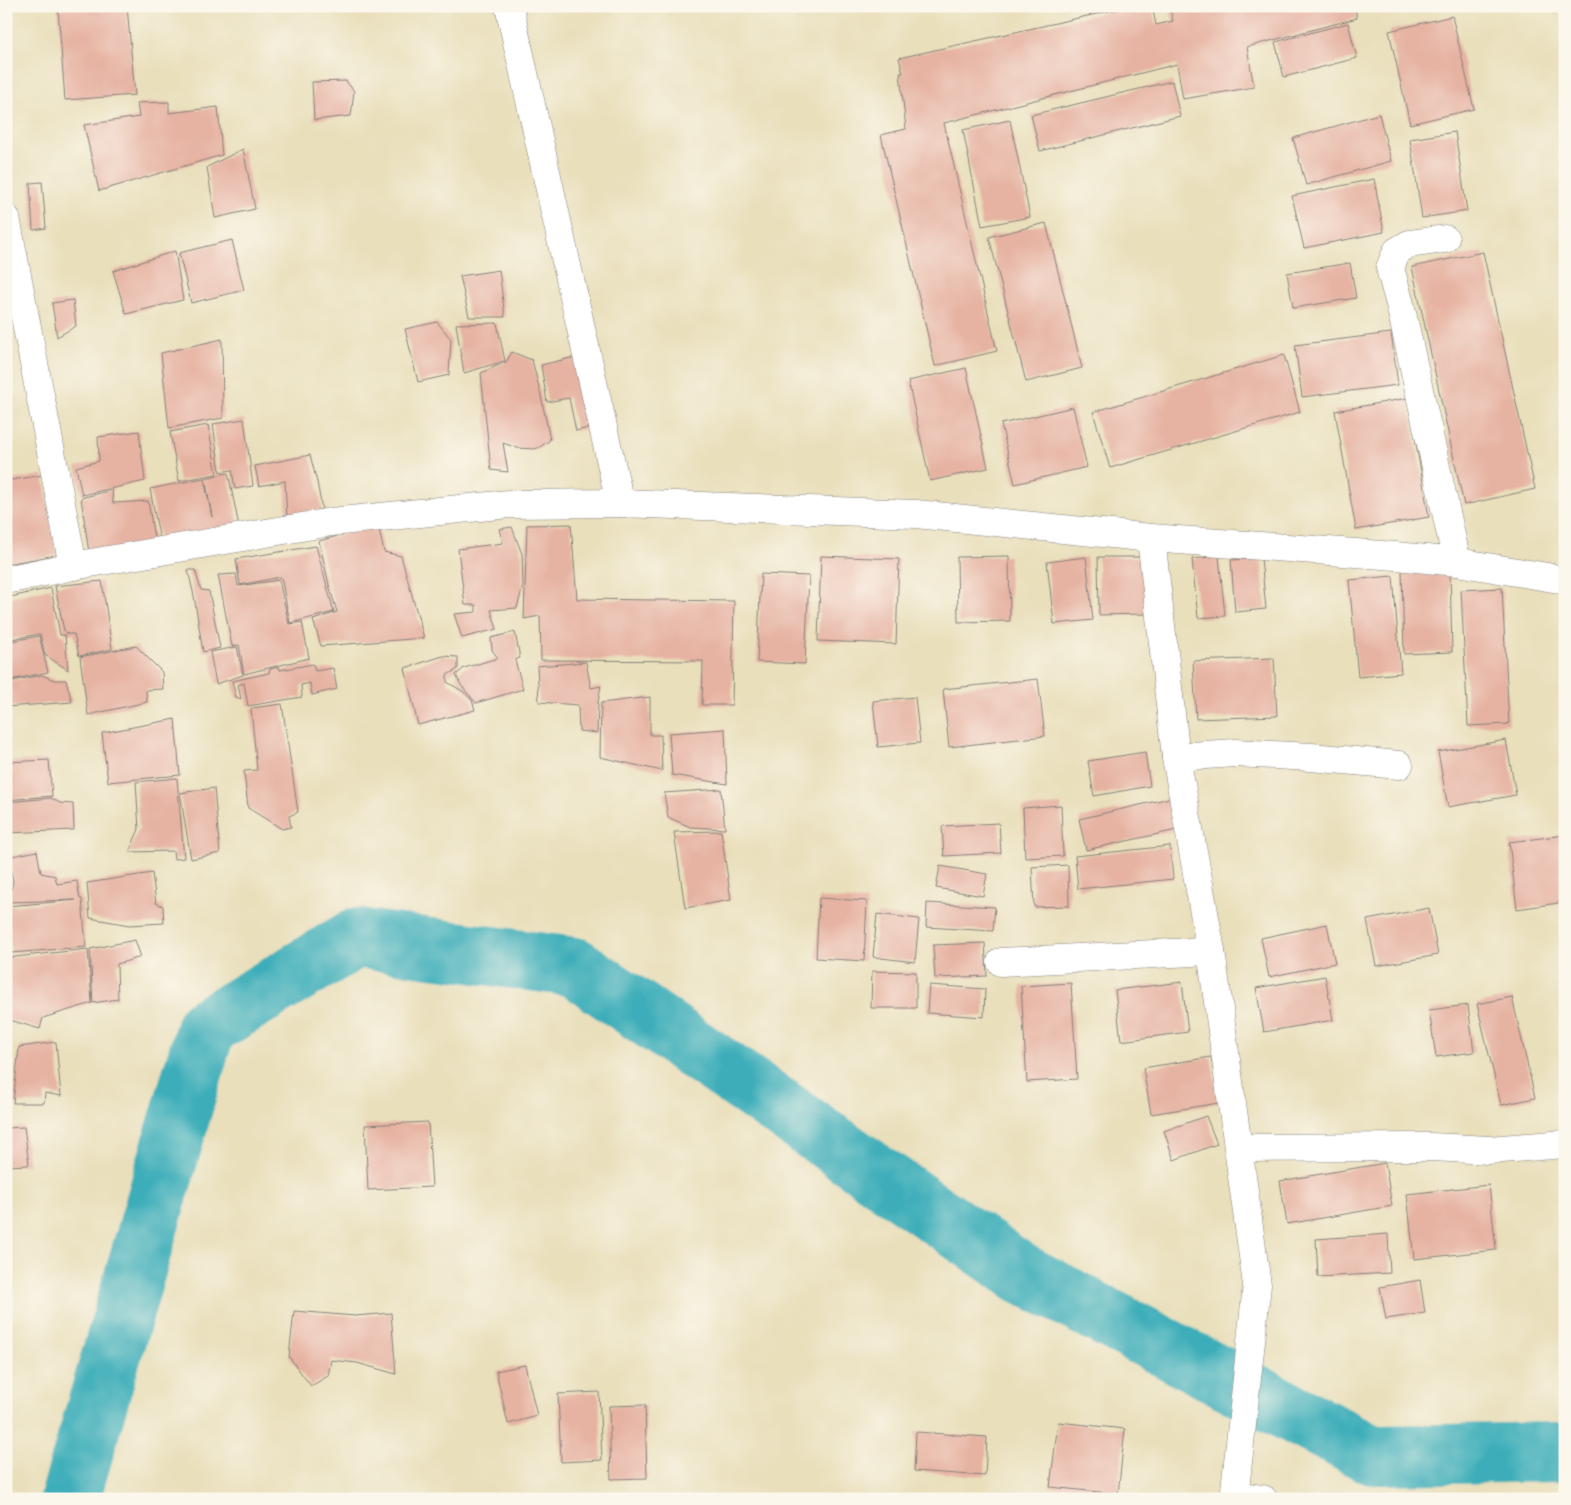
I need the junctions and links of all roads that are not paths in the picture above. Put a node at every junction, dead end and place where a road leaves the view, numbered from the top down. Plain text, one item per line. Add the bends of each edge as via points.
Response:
1 (510, 6) edge
2 (6, 218) edge
3 (1445, 239) dead end
4 (620, 503) junction
5 (1151, 538) junction
6 (1457, 562) junction
7 (73, 566) junction
8 (6, 580) edge
9 (1565, 580) edge
10 (1176, 758) junction
11 (1399, 765) dead end
12 (1211, 951) junction
13 (1001, 962) dead end
14 (1565, 1144) edge
15 (1239, 1148) junction
16 (1235, 1488) edge
17 (1263, 1499) edge

1 - 4 street
2 - 7 street
3 - 6 street via 1409,244 1397,250 1390,268
4 - 5 street via 916,514
4 - 7 street via 508,504 331,522
5 - 6 street
5 - 10 street
6 - 9 street
7 - 8 street
10 - 11 street via 1235,753
10 - 12 street
12 - 13 street
12 - 15 street
14 - 15 street via 1489,1150 1431,1147
15 - 16 street via 1257,1285
16 - 17 street

